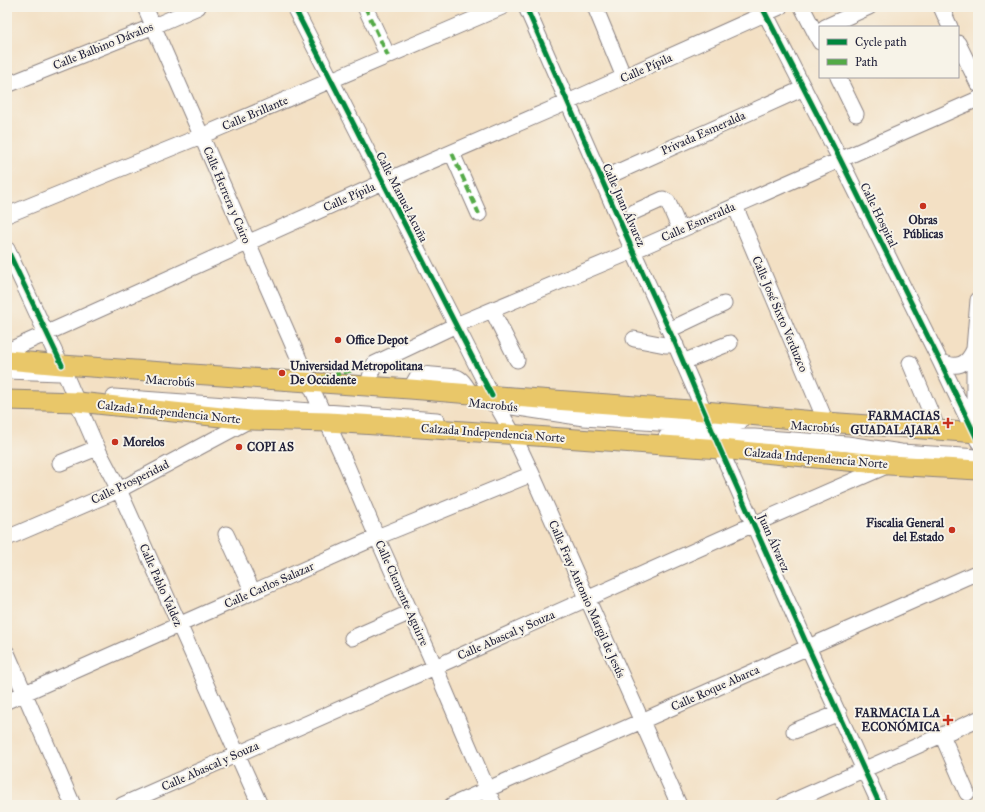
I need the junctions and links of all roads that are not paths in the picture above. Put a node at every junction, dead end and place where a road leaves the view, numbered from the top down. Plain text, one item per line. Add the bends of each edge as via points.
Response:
1 (145, 7) edge
2 (198, 7) edge
3 (294, 7) edge
4 (365, 7) edge
5 (502, 7) edge
6 (526, 7) edge
7 (595, 7) edge
8 (780, 7) edge
9 (802, 7) edge
10 (869, 7) edge
11 (941, 7) edge
12 (764, 10) edge
13 (154, 26) junction
14 (832, 26) edge
15 (950, 26) edge
16 (819, 31) edge
17 (959, 45) edge
18 (388, 56) junction
19 (621, 70) dead end
20 (838, 78) edge
21 (331, 80) junction
22 (978, 84) edge
23 (7, 85) edge
24 (804, 88) junction
25 (978, 99) edge
26 (568, 102) junction
27 (856, 114) dead end
28 (201, 136) junction
29 (452, 153) junction
30 (840, 159) junction
31 (602, 179) junction
32 (383, 182) junction
33 (735, 206) junction
34 (634, 212) dead end
35 (479, 214) dead end
36 (7, 215) edge
37 (680, 230) junction
38 (248, 243) junction
39 (7, 249) edge
40 (633, 251) junction
41 (978, 300) edge
42 (724, 304) dead end
43 (492, 310) junction
44 (456, 325) junction
45 (669, 330) junction
46 (46, 333) junction
47 (634, 339) dead end
48 (730, 343) dead end
49 (676, 345) junction
50 (974, 349) junction
51 (7, 351) edge
52 (7, 360) edge
53 (517, 360) dead end
54 (940, 361) junction
55 (683, 362) junction
56 (910, 363) dead end
57 (64, 369) junction
58 (7, 371) edge
59 (311, 387) junction
60 (367, 387) junction
61 (7, 392) edge
62 (76, 398) junction
63 (7, 400) edge
64 (494, 400) junction
65 (325, 416) junction
66 (707, 416) junction
67 (250, 420) junction
68 (826, 422) junction
69 (511, 430) junction
70 (938, 430) junction
71 (977, 437) edge
72 (718, 443) junction
73 (96, 448) junction
74 (978, 457) edge
75 (60, 463) dead end
76 (890, 465) junction
77 (978, 470) edge
78 (532, 474) junction
79 (119, 490) junction
80 (754, 524) junction
81 (226, 534) dead end
82 (377, 537) junction
83 (7, 538) edge
84 (978, 572) edge
85 (253, 592) junction
86 (587, 598) junction
87 (411, 612) junction
88 (179, 625) junction
89 (352, 638) dead end
90 (808, 647) junction
91 (7, 653) edge
92 (435, 667) junction
93 (24, 693) junction
94 (7, 701) edge
95 (838, 713) junction
96 (978, 719) edge
97 (642, 721) junction
98 (794, 731) dead end
99 (942, 734) junction
100 (237, 754) junction
101 (864, 769) junction
102 (487, 790) junction
103 (966, 793) dead end
104 (73, 805) edge
105 (122, 805) edge
106 (260, 805) edge
107 (452, 805) edge
108 (494, 805) edge
109 (679, 805) edge
110 (784, 805) edge
111 (880, 805) edge

1 - 13 street, Calle Herrera y Cairo
2 - 13 street, Calle Balbino Dávalos
3 - 21 street, Calle Manuel Acuña
4 - 18 street
5 - 18 street, Calle Brillante
6 - 26 street, Calle Juan Álvarez
7 - 19 street
8 - 12 street, Calle Pípila
9 - 16 street
10 - 14 street
11 - 15 street
12 - 24 street, Calle Hospital
12 - 26 street, Calle Pípila
13 - 23 street, Calle Balbino Dávalos
13 - 28 street, Calle Herrera y Cairo
17 - 22 street
18 - 21 street, Calle Brillante
20 - 27 street
21 - 28 street, Calle Brillante
21 - 32 street, Calle Manuel Acuña
24 - 30 street, Calle Hospital
24 - 31 street, Privada Esmeralda
25 - 30 street, Calle Esmeralda
26 - 29 street, Calle Pípila
26 - 31 street, Calle Juan Álvarez
28 - 36 street, Calle Brillante
28 - 38 street, Calle Herrera y Cairo
29 - 32 street, Calle Pípila
29 - 35 street
30 - 33 street, Calle Esmeralda
30 - 54 street, Calle Hospital
31 - 40 street, Calle Juan Álvarez
32 - 38 street, Calle Pípila
32 - 44 street, Calle Manuel Acuña
33 - 37 street, Calle Esmeralda
33 - 68 street, Calle José Sixto Verduzco
34 - 37 street via 663,199 668,202
37 - 40 street, Calle Esmeralda
38 - 46 street, Calle Pípila
38 - 59 street, Calle Herrera y Cairo
39 - 46 street, Calle Pablo Valdez
40 - 43 street, Calle Esmeralda
40 - 45 street, Calle Juan Álvarez
41 - 50 street
42 - 45 street
43 - 44 street, Calle Esmeralda
43 - 53 street
44 - 60 street, Calle Esmeralda via 374,364
44 - 64 street, Calle Manuel Acuña
45 - 49 street, Calle Juan Álvarez
46 - 51 street, Calle Pípila
46 - 57 street, Calle Pablo Valdez
47 - 49 street
48 - 55 street
49 - 55 street, Calle Juan Álvarez
50 - 54 street via 971,357 956,366
50 - 71 street
52 - 57 main road
54 - 71 street, Calle Hospital
55 - 66 street, Calle Juan Álvarez
56 - 70 street
57 - 58 street
57 - 59 main road
57 - 62 street, Calle Pablo Valdez
59 - 60 main road
59 - 64 street, Macrobús
59 - 65 street, Calle Clemente Aguirre
60 - 64 main road via 471,394
61 - 62 street, Macrobús
62 - 63 main road, Calzada Independencia Norte
62 - 65 street, Macrobús
62 - 67 main road, Calzada Independencia Norte
62 - 73 street, Calle Pablo Valdez
64 - 66 main road
64 - 69 street, Calle Fray Antonio Margil de Jesús
65 - 67 main road, Calzada Independencia Norte
65 - 69 main road, Calzada Independencia Norte
65 - 82 street, Calle Clemente Aguirre
66 - 68 main road
66 - 71 street, Macrobús via 755,423
66 - 72 street, Juan Álvarez
67 - 79 street, Calle Prosperidad
68 - 70 main road
69 - 72 main road, Calzada Independencia Norte
69 - 78 street, Calle Fray Antonio Margil de Jesús
70 - 71 main road
72 - 74 street, Macrobús via 754,437
72 - 76 main road, Calzada Independencia Norte
72 - 80 street, Juan Álvarez
73 - 75 street
73 - 79 street, Calle Pablo Valdez
76 - 77 main road, Calzada Independencia Norte
76 - 80 street, Calle Abascal y Souza
78 - 82 street, Calle Carlos Salazar
78 - 86 street, Calle Fray Antonio Margil de Jesús
79 - 83 street, Calle Prosperidad
79 - 88 street, Calle Pablo Valdez
80 - 86 street, Calle Abascal y Souza
80 - 90 street, Juan Álvarez
81 - 85 street
82 - 85 street, Calle Carlos Salazar
82 - 87 street, Calle Clemente Aguirre
84 - 90 street, Calle Roque Abarca
85 - 88 street, Calle Carlos Salazar
86 - 92 street, Calle Abascal y Souza
86 - 97 street, Calle Fray Antonio Margil de Jesús
87 - 89 street
87 - 92 street, Calle Clemente Aguirre
88 - 93 street, Calle Carlos Salazar
88 - 100 street, Calle Pablo Valdez
90 - 95 street, Juan Álvarez
90 - 97 street, Calle Roque Abarca
91 - 93 street
92 - 100 street, Calle Abascal y Souza
92 - 102 street, Calle Clemente Aguirre
93 - 94 street, Calle Carlos Salazar
93 - 104 street
95 - 98 street
95 - 101 street, Juan Álvarez
96 - 99 street
97 - 102 street, Calle Roque Abarca
97 - 109 street, Calle Fray Antonio Margil de Jesús
99 - 101 street
99 - 103 street
100 - 105 street, Calle Abascal y Souza
100 - 106 street, Calle Pablo Valdez
101 - 110 street
101 - 111 street, Juan Álvarez
102 - 107 street, Calle Roque Abarca
102 - 108 street, Calle Clemente Aguirre

